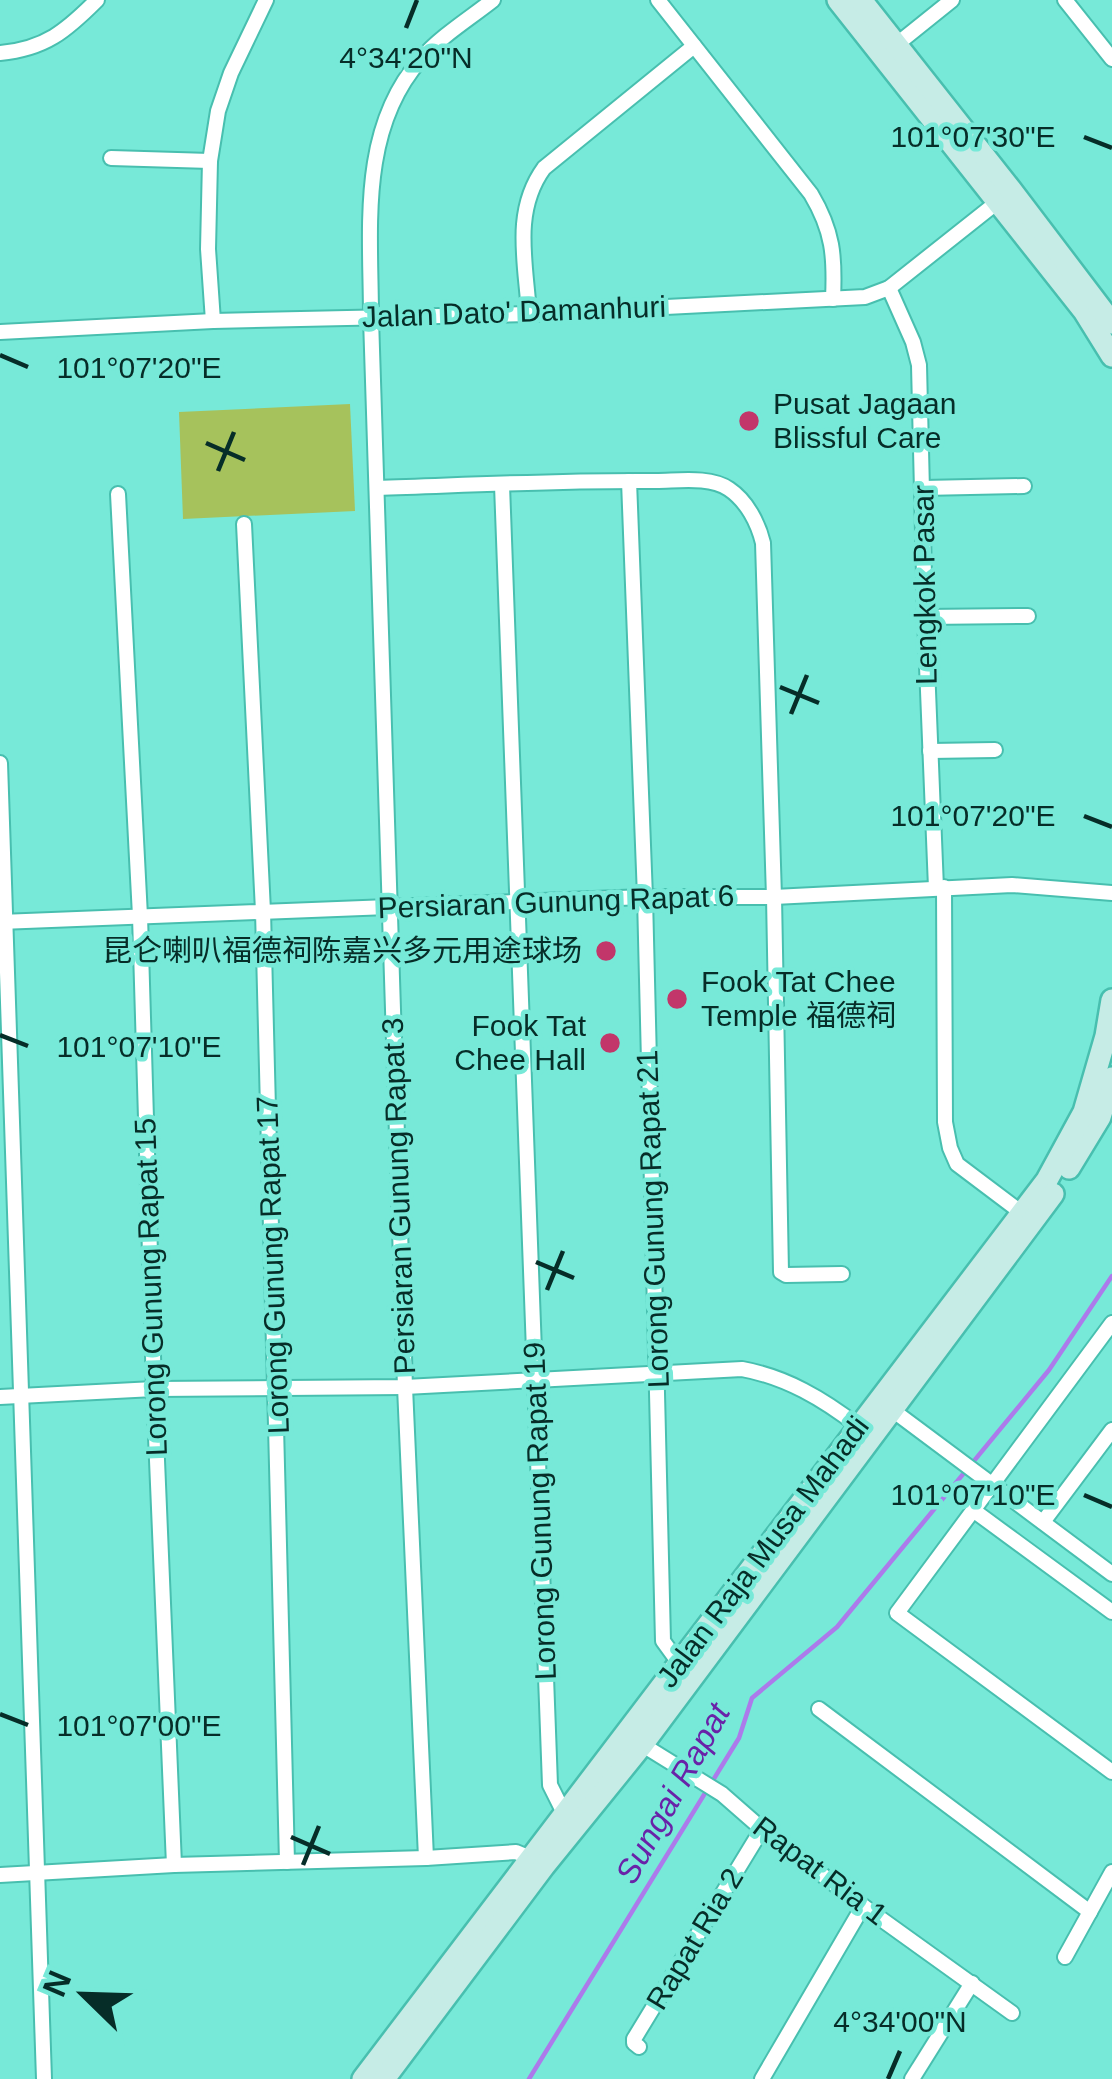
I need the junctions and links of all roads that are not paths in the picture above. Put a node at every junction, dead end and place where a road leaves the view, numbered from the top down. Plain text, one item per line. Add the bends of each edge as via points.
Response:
1 (97, 0) edge
2 (266, 0) edge
3 (493, 0) edge
4 (658, 0) edge
5 (838, 0) edge
6 (861, 0) edge
7 (952, 0) edge
8 (1065, 0) edge
9 (694, 46) junction
10 (889, 51) junction
11 (0, 53) edge
12 (1112, 59) edge
13 (111, 158) dead end
14 (210, 161) junction
15 (1004, 197) junction
16 (889, 288) junction
17 (833, 299) junction
18 (530, 314) junction
19 (371, 318) junction
20 (213, 321) junction
21 (1112, 323) edge
22 (0, 332) edge
23 (1112, 356) edge
24 (629, 481) junction
25 (502, 484) junction
26 (1024, 486) dead end
27 (377, 488) junction
28 (923, 488) junction
29 (118, 494) dead end
30 (244, 524) dead end
31 (1028, 616) dead end
32 (925, 617) junction
33 (995, 750) dead end
34 (930, 751) junction
35 (0, 764) edge
36 (940, 888) junction
37 (1112, 893) edge
38 (645, 897) junction
39 (774, 897) junction
40 (519, 904) junction
41 (390, 907) junction
42 (263, 911) junction
43 (140, 916) junction
44 (3, 922) edge
45 (1112, 1000) edge
46 (1112, 1078) edge
47 (1022, 1213) junction
48 (842, 1274) dead end
49 (1112, 1323) edge
50 (904, 1367) junction
51 (658, 1376) junction
52 (535, 1381) junction
53 (277, 1387) junction
54 (405, 1387) junction
55 (154, 1389) junction
56 (21, 1396) junction
57 (0, 1397) edge
58 (891, 1409) junction
59 (859, 1425) junction
60 (1112, 1430) edge
61 (992, 1485) junction
62 (973, 1510) junction
63 (1043, 1522) junction
64 (1112, 1574) edge
65 (1112, 1612) edge
66 (679, 1664) junction
67 (819, 1709) dead end
68 (634, 1739) junction
69 (1112, 1772) edge
70 (565, 1815) junction
71 (762, 1829) junction
72 (426, 1858) junction
73 (287, 1862) junction
74 (538, 1862) junction
75 (174, 1865) junction
76 (1112, 1872) edge
77 (39, 1874) junction
78 (0, 1875) edge
79 (863, 1906) junction
80 (1090, 1912) junction
81 (1065, 1957) dead end
82 (971, 1983) junction
83 (1012, 2013) dead end
84 (639, 2047) dead end
85 (44, 2079) edge
86 (363, 2079) edge
87 (384, 2079) edge
88 (761, 2079) edge
89 (912, 2079) edge

1 - 11 street via 50,40
2 - 14 street via 231,73
3 - 19 street, Persiaran Gunung Rapat 3 via 422,57 388,108 371,192
4 - 9 street
5 - 10 main road
6 - 10 main road
7 - 10 street
8 - 12 street
9 - 17 street via 825,218
9 - 18 street via 531,185 523,226
10 - 15 main road
13 - 14 street
14 - 20 street
15 - 16 street, Jalan Dato' Damanhuri
15 - 21 main road
15 - 23 main road
16 - 17 street, Jalan Dato' Damanhuri
16 - 28 street, Lengkok Pasar via 920,365
17 - 18 street, Jalan Dato' Damanhuri
18 - 19 street, Jalan Dato' Damanhuri
19 - 20 street, Jalan Dato' Damanhuri
19 - 27 street, Persiaran Gunung Rapat 3
20 - 22 street, Jalan Dato' Damanhuri
24 - 25 street
24 - 38 street, Lorong Gunung Rapat 21
24 - 39 street via 710,482 729,489 758,525
25 - 27 street
25 - 40 street, Lorong Gunung Rapat 19
26 - 28 street
27 - 41 street, Persiaran Gunung Rapat 3
28 - 32 street, Lengkok Pasar
29 - 43 street, Lorong Gunung Rapat 15
30 - 42 street, Lorong Gunung Rapat 17
31 - 32 street
32 - 34 street, Lengkok Pasar
33 - 34 street
34 - 36 street, Lengkok Pasar
35 - 44 street
36 - 37 street, Persiaran Gunung Rapat 6
36 - 39 street, Persiaran Gunung Rapat 6
36 - 47 street, Lengkok Pasar via 950,1148 957,1164
38 - 39 street, Persiaran Gunung Rapat 6
38 - 40 street, Persiaran Gunung Rapat 6
38 - 51 street, Lorong Gunung Rapat 21
39 - 48 street via 781,1272
40 - 41 street, Persiaran Gunung Rapat 6
40 - 52 street, Lorong Gunung Rapat 19
41 - 42 street, Persiaran Gunung Rapat 6
41 - 54 street, Persiaran Gunung Rapat 3
42 - 43 street, Persiaran Gunung Rapat 6
42 - 53 street, Lorong Gunung Rapat 17
43 - 44 street, Persiaran Gunung Rapat 6
43 - 55 street, Lorong Gunung Rapat 15
44 - 56 street
45 - 47 main road, Jalan Raja Musa Mahadi via 1084,1112
46 - 58 main road, Jalan Raja Musa Mahadi via 1100,1117 1048,1203
47 - 50 main road, Jalan Raja Musa Mahadi
49 - 61 street
50 - 58 main road
50 - 59 main road, Jalan Raja Musa Mahadi
51 - 52 street
51 - 59 street via 767,1373
51 - 66 street, Lorong Gunung Rapat 21 via 663,1641
52 - 54 street
52 - 70 street, Lorong Gunung Rapat 19 via 550,1785
53 - 54 street
53 - 55 street
53 - 73 street, Lorong Gunung Rapat 17
54 - 72 street, Persiaran Gunung Rapat 3
55 - 56 street
55 - 75 street, Lorong Gunung Rapat 15
56 - 57 street
56 - 77 street
58 - 59 main road via 879,1408
58 - 61 street
58 - 68 main road, Jalan Raja Musa Mahadi
59 - 66 main road, Jalan Raja Musa Mahadi
60 - 63 street
61 - 62 street
61 - 63 street
62 - 65 street
62 - 69 street via 897,1613
63 - 64 street
66 - 68 main road, Jalan Raja Musa Mahadi
67 - 80 street
68 - 70 main road, Jalan Raja Musa Mahadi
68 - 71 street, Rapat Ria 1
68 - 74 main road, Jalan Raja Musa Mahadi
70 - 74 main road, Jalan Raja Musa Mahadi
71 - 79 street, Rapat Ria 1
71 - 84 street, Rapat Ria 2 via 634,2039
72 - 73 street
72 - 74 street via 516,1852
73 - 75 street
74 - 86 main road, Jalan Raja Musa Mahadi
74 - 87 main road, Jalan Raja Musa Mahadi
75 - 77 street
76 - 80 street
77 - 78 street
77 - 85 street
79 - 82 street, Rapat Ria 1
79 - 88 street
80 - 81 street
82 - 83 street, Rapat Ria 1
82 - 89 street

